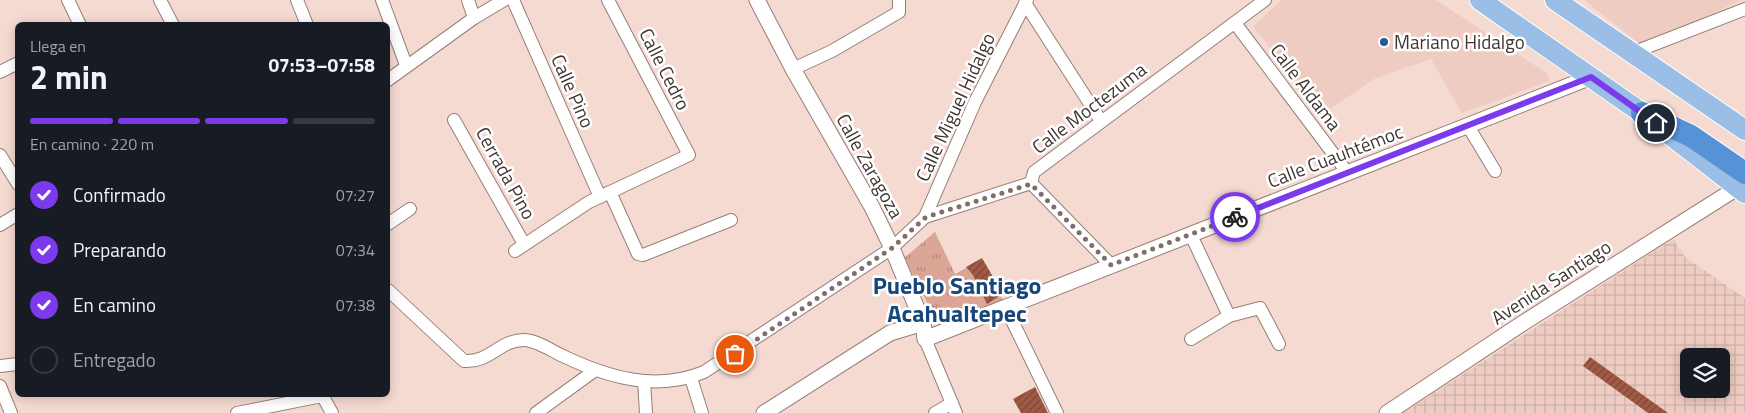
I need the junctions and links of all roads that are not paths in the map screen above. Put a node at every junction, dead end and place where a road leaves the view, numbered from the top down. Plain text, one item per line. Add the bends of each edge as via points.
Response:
1 (160, 0) edge
2 (297, 0) edge
3 (382, 0) edge
4 (468, 0) edge
5 (504, 0) edge
6 (512, 0) edge
7 (608, 0) edge
8 (757, 0) edge
9 (899, 0) edge
10 (1264, 0) edge
11 (1480, 0) edge
12 (1555, 0) edge
13 (71, 1) edge
14 (1026, 2) edge
15 (1745, 9) edge
16 (474, 18) junction
17 (79, 22) edge
18 (171, 22) edge
19 (306, 22) edge
20 (1235, 23) junction
21 (1632, 53) junction
22 (15, 64) edge
23 (406, 65) junction
24 (793, 69) junction
25 (0, 72) edge
26 (1591, 77) junction
27 (390, 78) edge
28 (1642, 113) joint
29 (454, 120) dead end
30 (1101, 121) junction
31 (1468, 126) junction
32 (1745, 130) edge
33 (0, 156) edge
34 (1347, 172) junction
35 (1495, 172) dead end
36 (15, 179) edge
37 (1031, 184) junction
38 (1742, 184) edge
39 (605, 194) junction
40 (410, 209) dead end
41 (15, 216) edge
42 (926, 217) junction
43 (731, 220) dead end
44 (390, 223) edge
45 (0, 225) edge
46 (1191, 235) junction
47 (892, 248) junction
48 (1111, 265) junction
49 (390, 292) edge
50 (1006, 308) junction
51 (1229, 316) junction
52 (923, 323) junction
53 (925, 339) junction
54 (1191, 339) dead end
55 (1278, 344) dead end
56 (15, 364) edge
57 (0, 366) edge
58 (594, 371) junction
59 (691, 378) junction
60 (644, 380) junction
61 (0, 386) edge
62 (313, 397) edge
63 (323, 397) edge
64 (954, 408) edge
65 (11, 413) edge
66 (237, 413) edge
67 (332, 413) edge
68 (536, 413) edge
69 (646, 413) edge
70 (702, 413) edge
71 (764, 413) edge
72 (934, 413) edge
73 (1057, 413) edge
74 (1387, 413) edge

1 - 18 street
2 - 19 street
3 - 23 street
4 - 16 street
5 - 16 street
6 - 39 street, Calle Pino
7 - 39 street, Calle Cedro via 689,155
8 - 24 street, Calle Zaragoza
9 - 24 street via 899,12 832,51
10 - 20 street, Calle Moctezuma
11 - 26 main road
12 - 21 main road
13 - 17 street
14 - 30 street
14 - 42 street, Calle Miguel Hidalgo via 975,102
15 - 21 street
16 - 23 street
20 - 30 street, Calle Moctezuma
20 - 34 street, Calle Aldama
21 - 32 main road
22 - 25 street
23 - 27 street
24 - 47 street, Calle Zaragoza
26 - 28 main road
26 - 31 street, Calle Cuauhtémoc
28 - 38 highway via 1691,136
29 - 39 street, Cerrada Pino via 519,248
30 - 37 street, Calle Moctezuma via 1034,172
31 - 34 street, Calle Cuauhtémoc
31 - 35 street
33 - 36 street
34 - 46 street, Calle Cuauhtémoc
37 - 42 street, Calle Moctezuma
37 - 48 street
38 - 74 street, Avenida Santiago
39 - 43 street, Calle Pino via 638,254
40 - 44 street
41 - 45 street
42 - 47 street, Calle Miguel Hidalgo
46 - 48 street, Calle Cuauhtémoc
46 - 51 street
47 - 52 street, Calle Zaragoza
47 - 59 street via 719,364
48 - 50 street, Calle Cuauhtémoc
49 - 58 street via 464,361 476,362 514,341 527,340
50 - 53 street, Calle Cuauhtémoc
50 - 73 street
51 - 54 street
51 - 55 street via 1260,308
52 - 53 street, Calle Zaragoza
52 - 71 street via 890,333
53 - 64 street, Calle Zaragoza
56 - 57 street
58 - 60 street via 619,379
58 - 68 street
59 - 60 street
59 - 70 street
60 - 69 street
61 - 65 street
62 - 66 street
63 - 67 street
64 - 72 street

